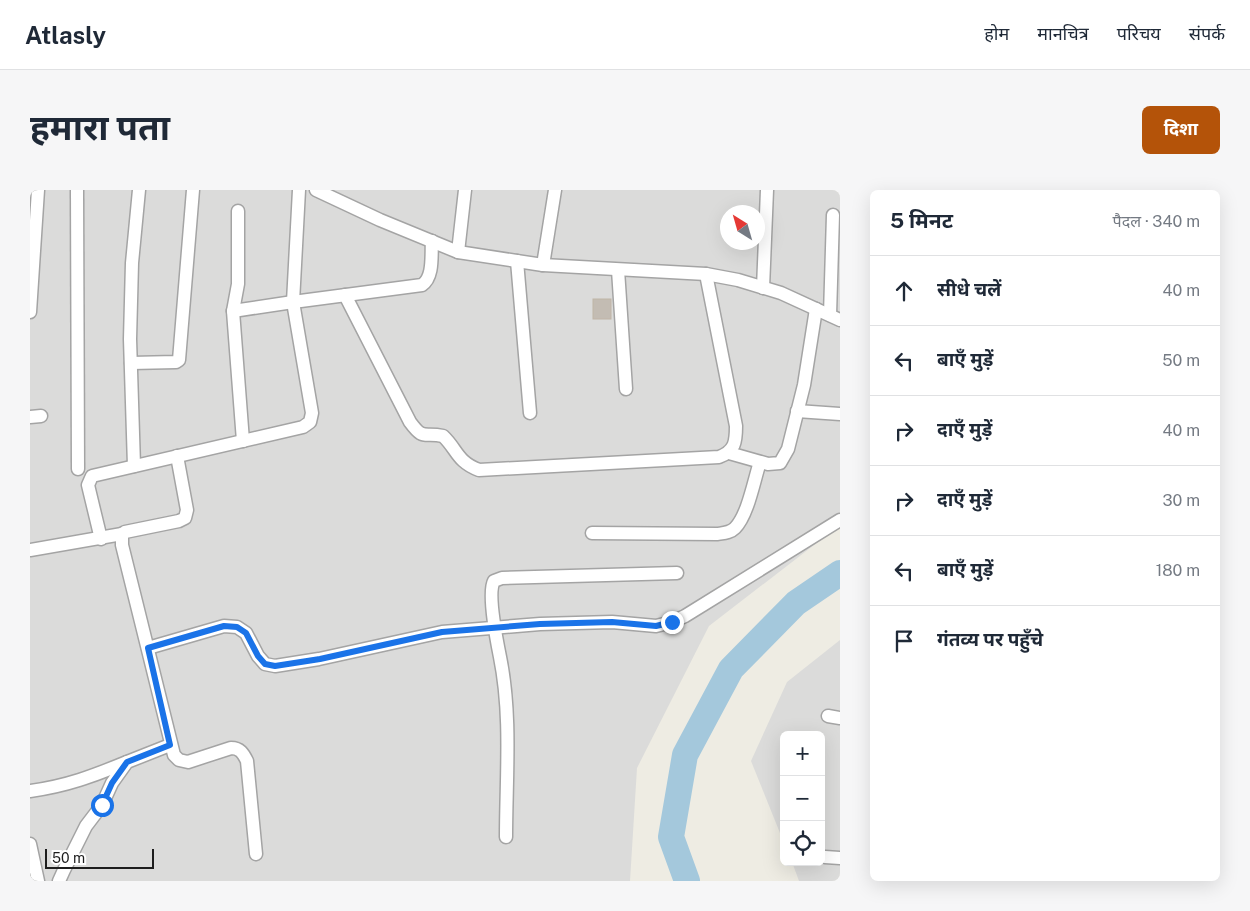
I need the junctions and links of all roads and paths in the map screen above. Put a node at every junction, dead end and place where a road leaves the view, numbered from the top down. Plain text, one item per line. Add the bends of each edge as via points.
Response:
1 (38, 190) edge
2 (77, 190) edge
3 (139, 190) edge
4 (192, 190) edge
5 (299, 190) edge
6 (316, 190) edge
7 (465, 190) edge
8 (555, 190) edge
9 (766, 190) edge
10 (238, 211) dead end
11 (834, 215) dead end
12 (432, 241) junction
13 (458, 252) junction
14 (517, 261) junction
15 (543, 265) junction
16 (618, 270) junction
17 (706, 274) junction
18 (764, 288) junction
19 (345, 295) junction
20 (292, 302) junction
21 (816, 309) junction
22 (233, 311) junction
23 (30, 312) edge
24 (835, 318) edge
25 (131, 363) junction
26 (626, 388) dead end
27 (797, 411) junction
28 (530, 413) dead end
29 (840, 414) edge
30 (243, 441) junction
31 (729, 453) junction
32 (177, 456) junction
33 (760, 462) junction
34 (134, 466) junction
35 (78, 469) dead end
36 (840, 520) edge
37 (592, 533) dead end
38 (122, 534) junction
39 (101, 538) junction
40 (30, 550) edge
41 (677, 573) dead end
42 (494, 628) junction
43 (148, 648) junction
44 (170, 745) junction
45 (127, 762) junction
46 (30, 791) edge
47 (506, 838) dead end
48 (30, 844) edge
49 (256, 854) dead end
50 (825, 857) dead end
51 (840, 858) edge
52 (38, 881) edge
53 (59, 881) edge

1 - 23 street
2 - 35 street
3 - 25 street via 132,263
4 - 25 street via 179,360
5 - 20 street
6 - 12 street
7 - 13 street
8 - 15 street
9 - 18 street
10 - 22 street via 238,284
11 - 24 street
12 - 13 street
12 - 19 street via 430,275 422,285
13 - 14 street
14 - 15 street
14 - 28 street
15 - 16 street
16 - 17 street
16 - 26 street
17 - 18 street
17 - 31 street via 736,426 734,445
18 - 21 street
19 - 20 street
19 - 31 street via 418,433 443,436 458,457 479,470 720,457
20 - 22 street
20 - 30 street via 312,413 310,422 303,427
21 - 24 street
21 - 27 street
22 - 30 street
25 - 34 street
27 - 29 street
27 - 33 street via 784,459 776,464
30 - 32 street
31 - 33 street
32 - 34 street
32 - 38 street via 188,510 185,518
33 - 37 street via 743,516 727,533
34 - 39 street via 90,479 88,485
36 - 42 street via 672,622 656,626 612,622
38 - 39 street
38 - 43 street
39 - 40 street
41 - 42 street via 496,579 492,585
42 - 43 street via 442,632 275,666 265,664 246,633 237,627 224,626
42 - 47 street via 506,703
43 - 44 street
44 - 45 street
44 - 49 street via 179,760 188,762 231,748 243,752 247,761
45 - 46 street via 81,781
45 - 53 street via 86,826
48 - 52 street
50 - 51 street

